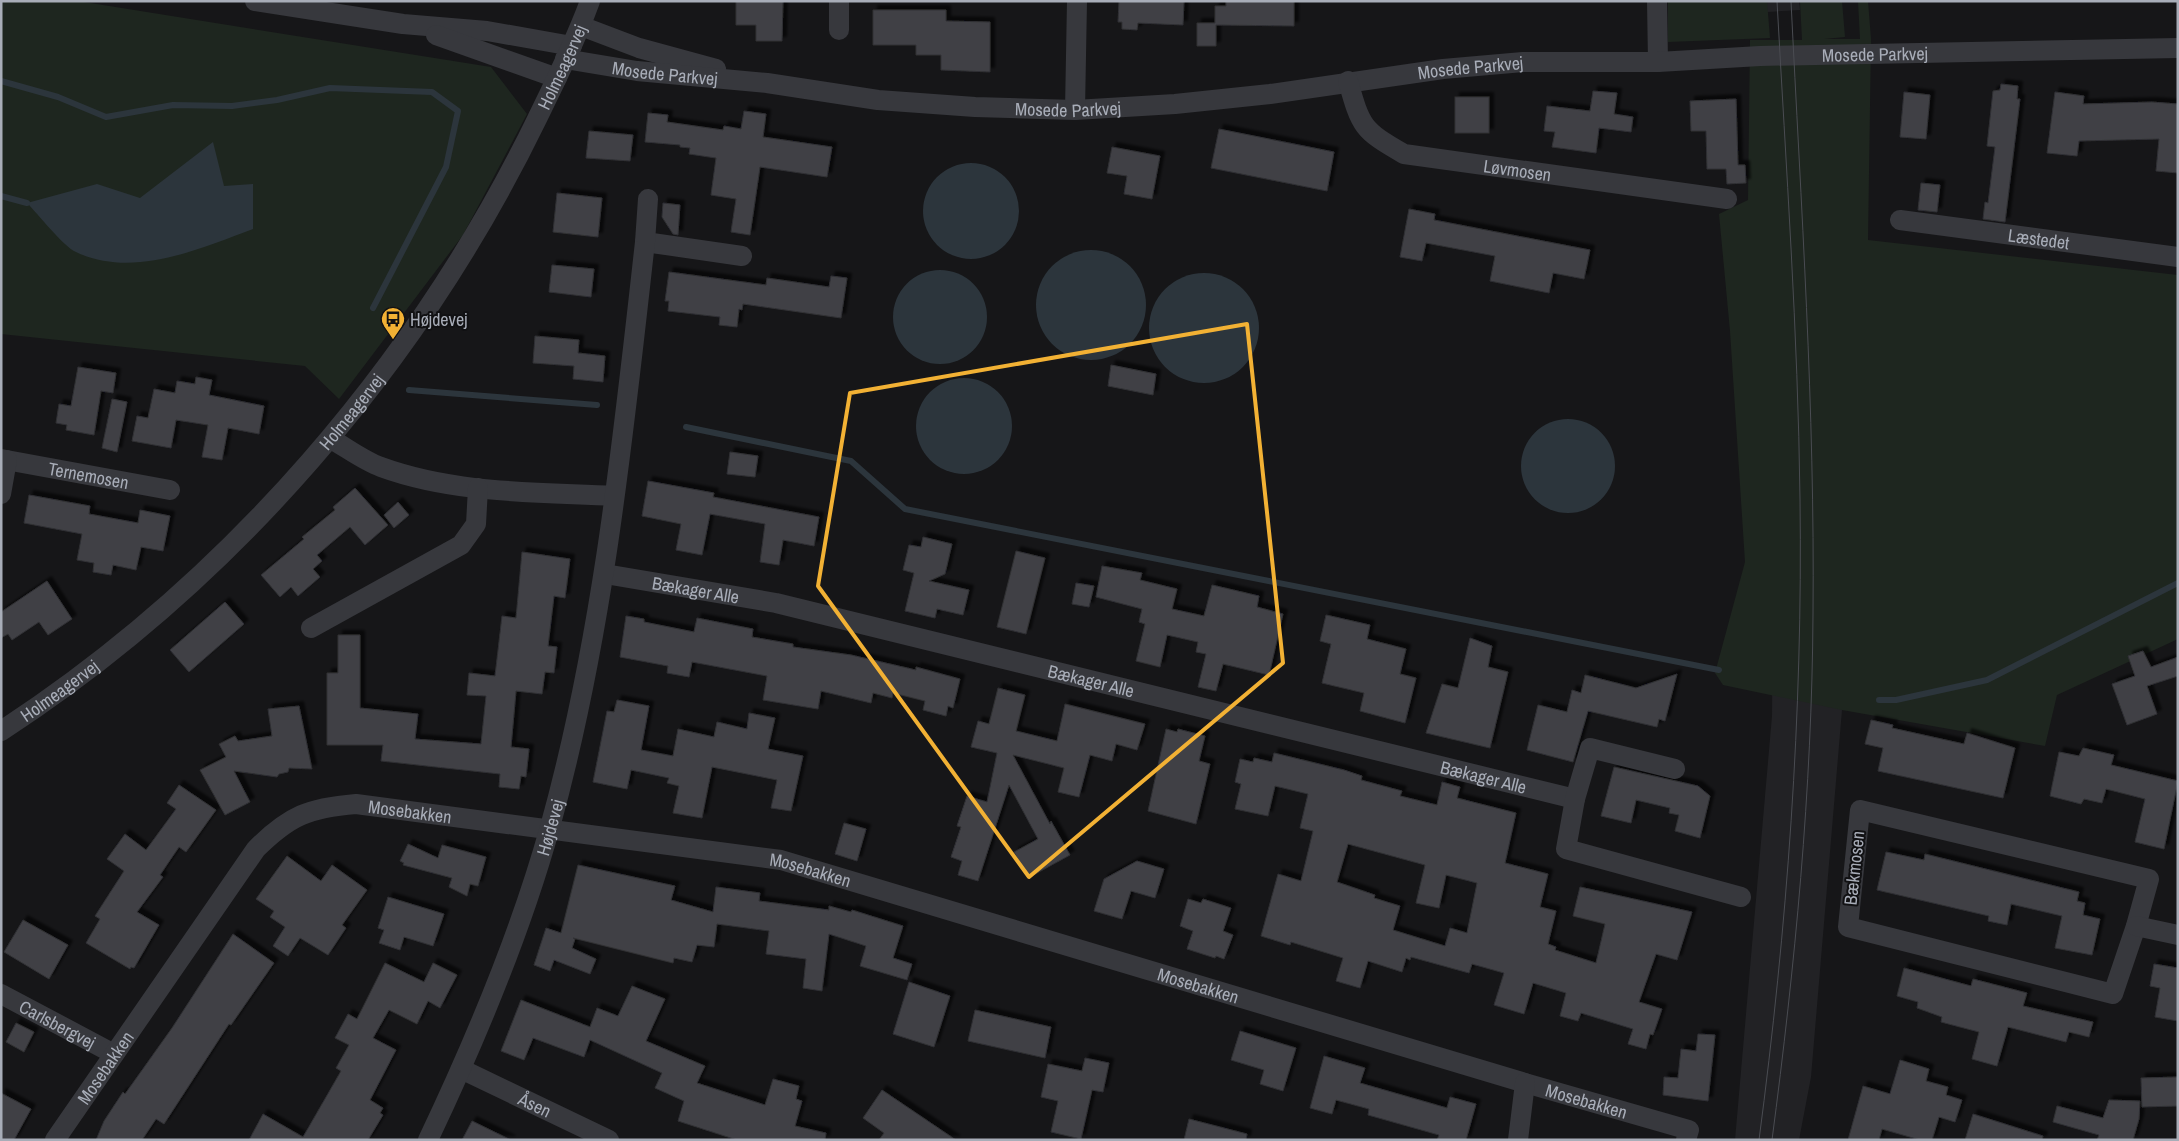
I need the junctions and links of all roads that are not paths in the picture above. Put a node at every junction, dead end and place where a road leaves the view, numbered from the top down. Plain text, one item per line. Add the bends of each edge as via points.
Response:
1 (255, 1) edge
2 (590, 1) edge
3 (839, 1) edge
4 (1076, 1) edge
5 (1657, 1) edge
6 (403, 24) junction
7 (581, 26) junction
8 (839, 30) dead end
9 (2178, 48) edge
10 (569, 53) junction
11 (1658, 62) junction
12 (557, 78) junction
13 (1348, 81) junction
14 (767, 82) junction
15 (1075, 110) junction
16 (648, 199) dead end
17 (1727, 200) dead end
18 (1900, 220) dead end
19 (645, 242) junction
20 (742, 256) dead end
21 (2178, 257) edge
22 (331, 439) junction
23 (4, 459) edge
24 (478, 488) junction
25 (170, 490) dead end
26 (1, 494) edge
27 (614, 496) junction
28 (605, 574) junction
29 (311, 628) dead end
30 (1, 731) edge
31 (1675, 769) dead end
32 (1575, 799) junction
33 (550, 828) junction
34 (1741, 897) dead end
35 (2136, 926) junction
36 (2178, 935) edge
37 (1, 994) edge
38 (114, 1054) junction
39 (461, 1069) junction
40 (1525, 1083) junction
41 (55, 1140) edge
42 (428, 1140) edge
43 (609, 1140) edge
44 (1518, 1140) edge
45 (1686, 1140) edge

1 - 6 street, Mosede Parkvej
2 - 7 street, Holmeagervej
3 - 8 street
4 - 15 street
5 - 11 street
6 - 10 street, Mosede Parkvej via 486,31
6 - 12 street, Mosede Parkvej
7 - 10 street, Holmeagervej
7 - 14 street, Mosede Parkvej via 639,48
9 - 11 street, Mosede Parkvej via 1760,56
10 - 12 street, Holmeagervej
10 - 14 street, Mosede Parkvej via 637,71
11 - 13 street, Mosede Parkvej via 1523,62
12 - 22 street, Holmeagervej via 513,168 471,241 412,331
13 - 15 street, Mosede Parkvej via 1270,94
13 - 17 street, Løvmosen via 1358,118 1374,137 1404,154
14 - 15 street, Mosede Parkvej via 878,100
16 - 19 street, Højdevej
18 - 21 street, Læstedet
19 - 20 street
19 - 27 street, Højdevej
22 - 24 street via 379,467 431,481
22 - 30 street, Holmeagervej via 176,597 113,650
23 - 25 street, Ternemosen
23 - 26 street, Ternemosen
24 - 27 street
24 - 29 street via 476,524 462,544
27 - 28 street, Højdevej
28 - 32 street, Bækager Alle via 776,603
28 - 33 street, Højdevej via 575,728
31 - 32 street via 1590,748
32 - 34 street via 1566,849
33 - 38 street, Mosebakken via 356,804 327,806 299,815 277,828 256,849
33 - 39 street, Højdevej via 513,942
33 - 40 street, Mosebakken via 781,860
35 - 35 street, Bækmosen via 2113,994 1848,927 1860,810 2149,879
35 - 36 street
37 - 38 street, Carlsbergvej
38 - 41 street, Mosebakken
39 - 42 street, Højdevej
39 - 43 street, Åsen
40 - 44 street
40 - 45 street, Mosebakken via 1689,1130

